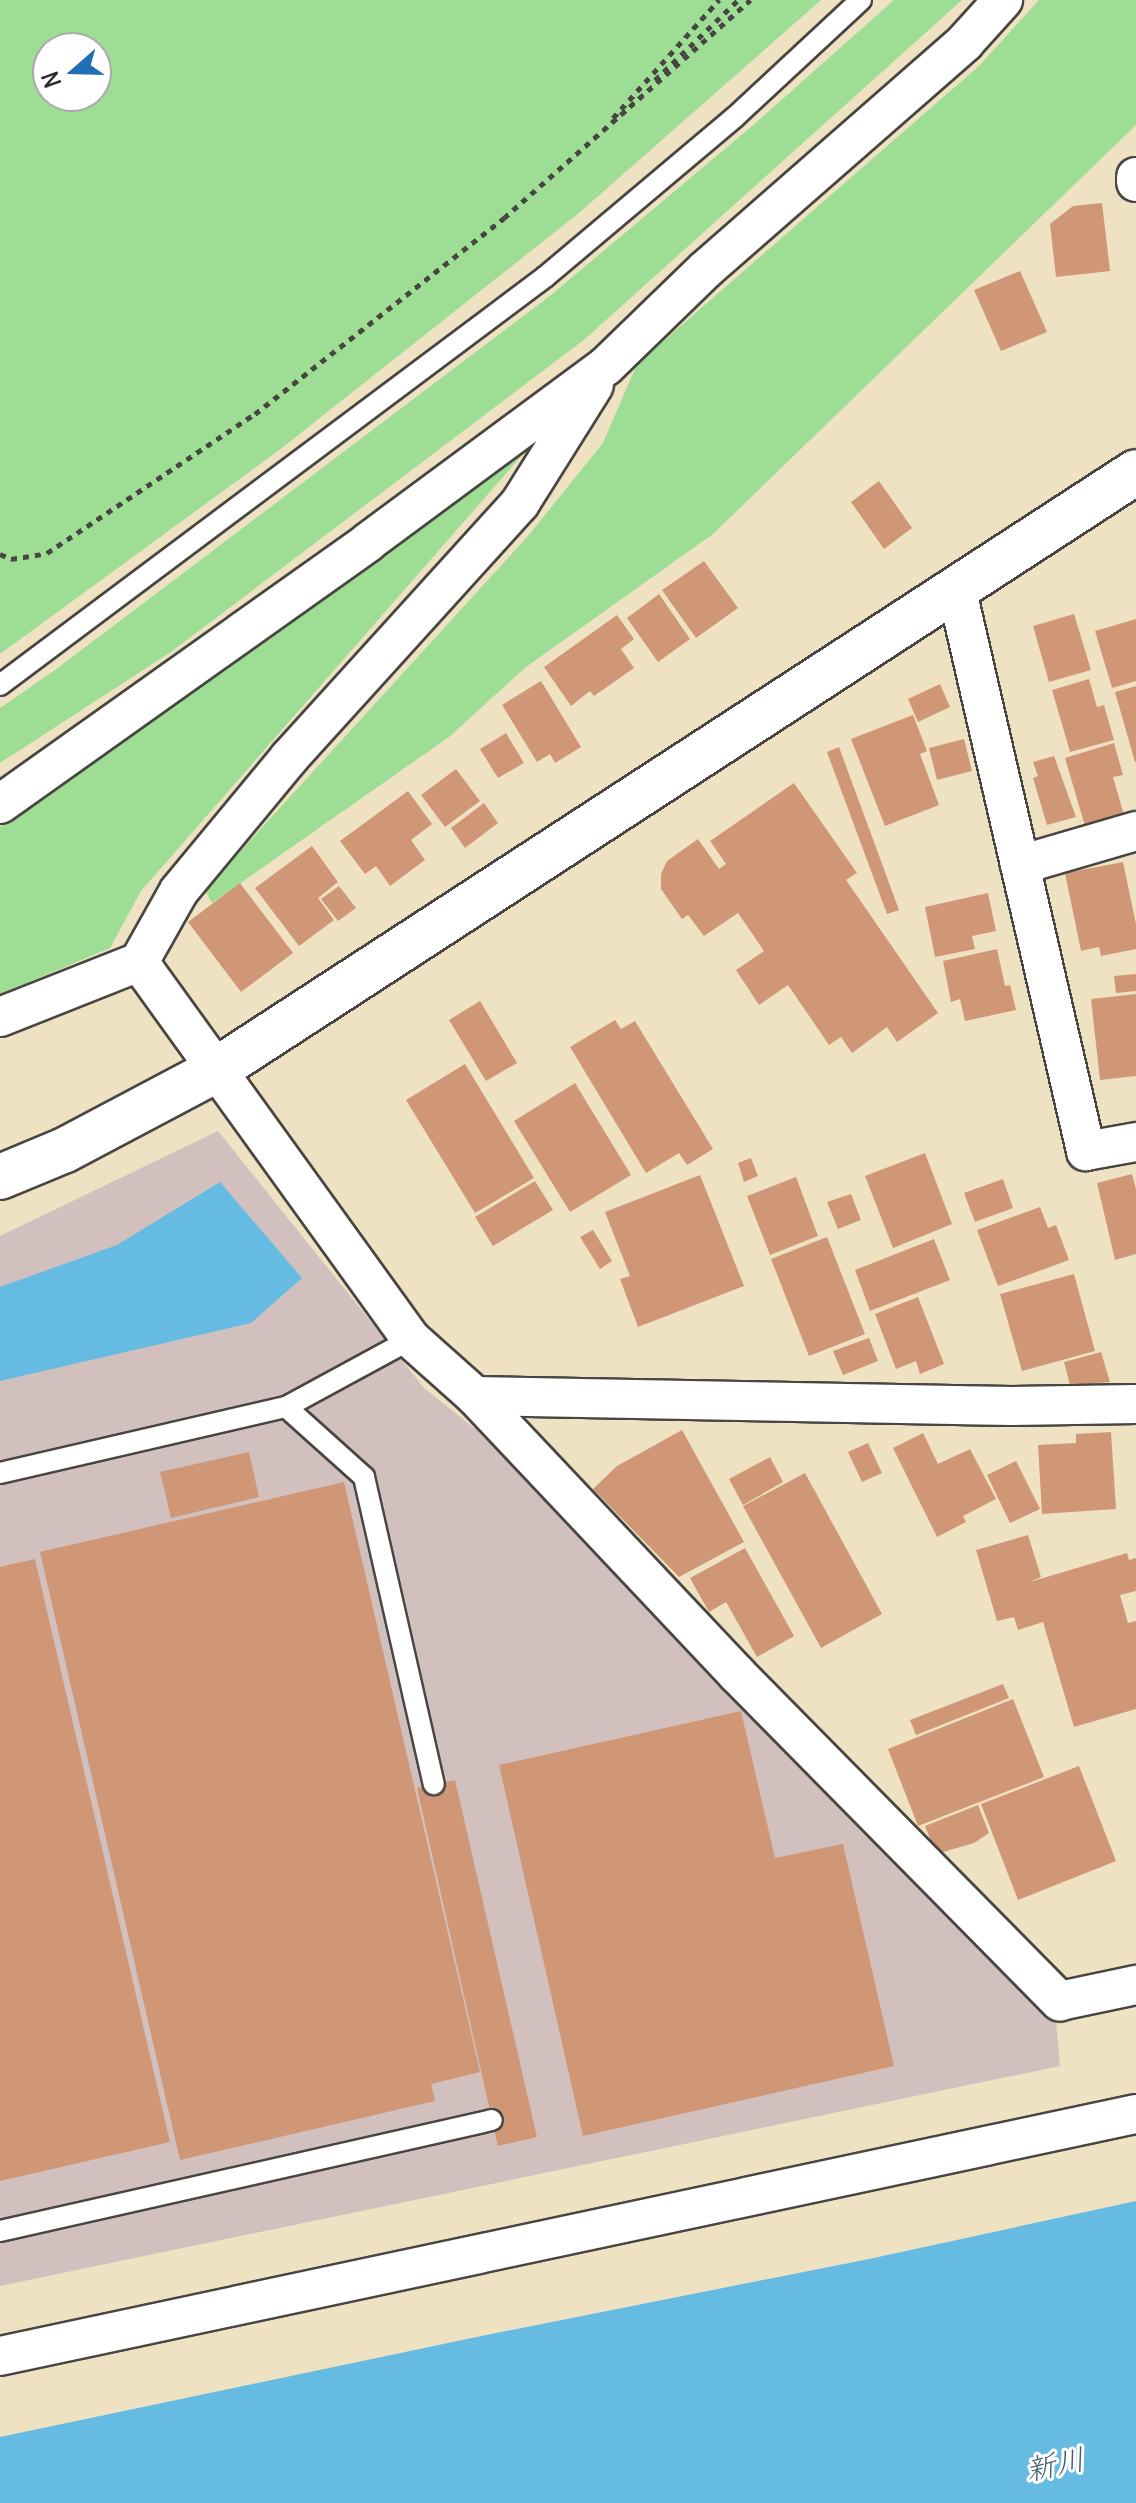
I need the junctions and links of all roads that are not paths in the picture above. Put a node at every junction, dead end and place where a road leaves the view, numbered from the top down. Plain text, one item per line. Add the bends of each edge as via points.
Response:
1 (861, 0) edge
2 (1003, 0) edge
3 (606, 366) junction
4 (1136, 472) edge
5 (956, 587) junction
6 (0, 685) edge
7 (0, 804) edge
8 (1136, 831) edge
9 (1020, 865) junction
10 (139, 962) junction
11 (0, 1017) edge
12 (216, 1070) junction
13 (1136, 1142) edge
14 (0, 1177) edge
15 (411, 1339) junction
16 (475, 1396) junction
17 (1136, 1404) edge
18 (286, 1407) junction
19 (0, 1473) edge
20 (434, 1784) dead end
21 (1136, 1985) edge
22 (1136, 2114) edge
23 (492, 2120) dead end
24 (0, 2231) edge
25 (0, 2356) edge

1 - 6 lane via 735,117 545,277
2 - 3 street via 965,42 705,270
3 - 7 street
3 - 10 street via 520,503 289,758 179,891
4 - 5 street
5 - 9 street
5 - 12 street
8 - 9 street
9 - 13 street via 1086,1151
10 - 11 street
10 - 12 street
12 - 14 street via 65,1150
12 - 15 street
15 - 16 street
15 - 18 lane
16 - 17 street
16 - 21 street via 737,1674 1060,2001
18 - 19 lane
18 - 20 lane via 364,1477
22 - 25 street
23 - 24 lane

